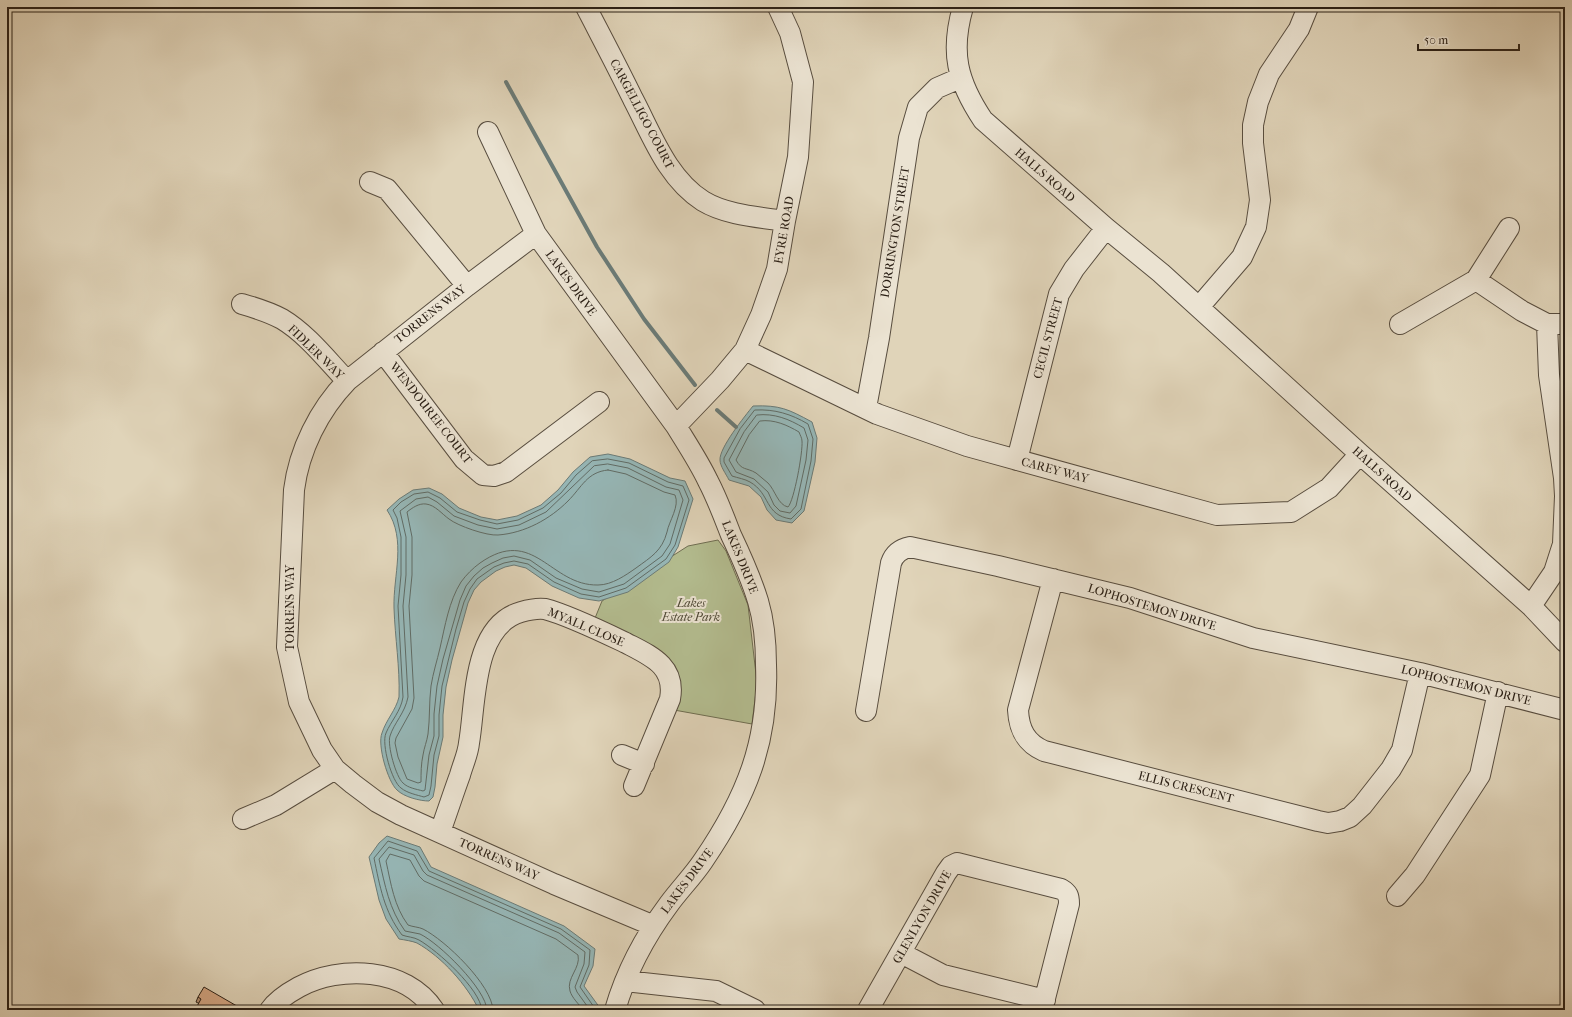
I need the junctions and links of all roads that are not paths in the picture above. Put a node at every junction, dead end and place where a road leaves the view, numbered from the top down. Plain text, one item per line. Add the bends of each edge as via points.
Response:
1 (586, 7) edge
2 (778, 7) edge
3 (963, 7) edge
4 (1308, 7) edge
5 (960, 78) junction
6 (488, 132) dead end
7 (370, 182) dead end
8 (785, 221) junction
9 (1106, 228) junction
10 (1509, 228) dead end
11 (536, 234) junction
12 (1476, 280) junction
13 (466, 286) junction
14 (242, 304) dead end
15 (1199, 307) junction
16 (1400, 324) dead end
17 (1556, 324) edge
18 (745, 350) junction
19 (383, 352) junction
20 (347, 381) junction
21 (599, 402) dead end
22 (866, 408) junction
23 (676, 426) junction
24 (1360, 454) junction
25 (1017, 460) junction
26 (1564, 478) edge
27 (1053, 579) junction
28 (1531, 606) junction
29 (1565, 642) edge
30 (1420, 673) junction
31 (1498, 692) junction
32 (1565, 710) edge
33 (866, 711) dead end
34 (622, 755) dead end
35 (644, 764) junction
36 (335, 769) junction
37 (634, 786) dead end
38 (243, 819) dead end
39 (440, 832) junction
40 (1397, 896) dead end
41 (654, 926) junction
42 (901, 953) junction
43 (625, 981) junction
44 (730, 1004) edge
45 (1044, 1005) edge
46 (270, 1010) edge
47 (434, 1010) edge
48 (615, 1010) edge
49 (754, 1010) edge
50 (868, 1010) edge

1 - 8 street, CARGELLIGO COURT via 665,161 682,184 714,207
2 - 8 street, EYRE ROAD via 790,33 803,82 798,157
3 - 5 street, HALLS ROAD via 956,44
4 - 15 street via 1299,29 1269,74 1258,102 1253,143 1260,200 1256,226 1242,257
5 - 9 street, HALLS ROAD via 983,120
5 - 22 street, DORRINGTON STREET via 937,88 918,107 909,138
6 - 11 street, LAKES DRIVE
7 - 13 street via 387,189
8 - 18 street, EYRE ROAD via 777,269 761,315
9 - 15 street, HALLS ROAD
9 - 25 street, CECIL STREET via 1074,269 1059,294
10 - 12 street
11 - 13 street, TORRENS WAY
11 - 23 street, LAKES DRIVE
12 - 16 street
12 - 17 street via 1516,308
13 - 19 street, TORRENS WAY
14 - 20 street, FIDLER WAY via 264,310 301,333
15 - 24 street, HALLS ROAD
17 - 26 street via 1549,375
18 - 22 street, CAREY WAY
18 - 23 street, EYRE ROAD
19 - 20 street, TORRENS WAY
19 - 21 street, WENDOUREE COURT via 464,459 483,475 494,476 506,472
20 - 36 street, TORRENS WAY via 317,421 296,470 287,646 299,702 322,750
22 - 25 street, CAREY WAY via 967,446
23 - 41 street, LAKES DRIVE via 709,482 752,584 762,619 767,688 765,715 758,748 736,808 703,862
24 - 25 street, CAREY WAY via 1329,488 1291,512 1217,515
24 - 28 street, HALLS ROAD
26 - 28 street via 1563,544 1554,572
27 - 30 street, LOPHOSTEMON DRIVE via 1130,598 1252,638
27 - 30 street, ELLIS CRESCENT via 1018,710 1024,737 1038,748 1059,755 1318,821 1340,821 1350,817 1362,806 1391,769 1402,750
27 - 33 street, LOPHOSTEMON DRIVE via 915,548 905,548 897,552 891,563
28 - 29 street, HALLS ROAD
30 - 31 street, LOPHOSTEMON DRIVE
31 - 32 street, LOPHOSTEMON DRIVE
31 - 40 street via 1480,775 1414,875
34 - 35 street
35 - 37 street, MYALL CLOSE
35 - 39 street, MYALL CLOSE via 670,699 672,688 668,672 644,652 544,609 531,609 513,614 492,635 484,652 476,684 469,743
36 - 38 street via 276,805
36 - 39 street, TORRENS WAY via 377,802 401,816
39 - 41 street, TORRENS WAY
41 - 43 street, LAKES DRIVE
42 - 45 street via 944,975
42 - 45 street, GLENLYON DRIVE via 946,873 957,863 1061,889 1067,893 1069,904
42 - 50 street, GLENLYON DRIVE
43 - 44 street via 716,992
43 - 48 street, LAKES DRIVE
44 - 49 street
46 - 47 street via 285,995 315,979 355,973 398,981 424,998

